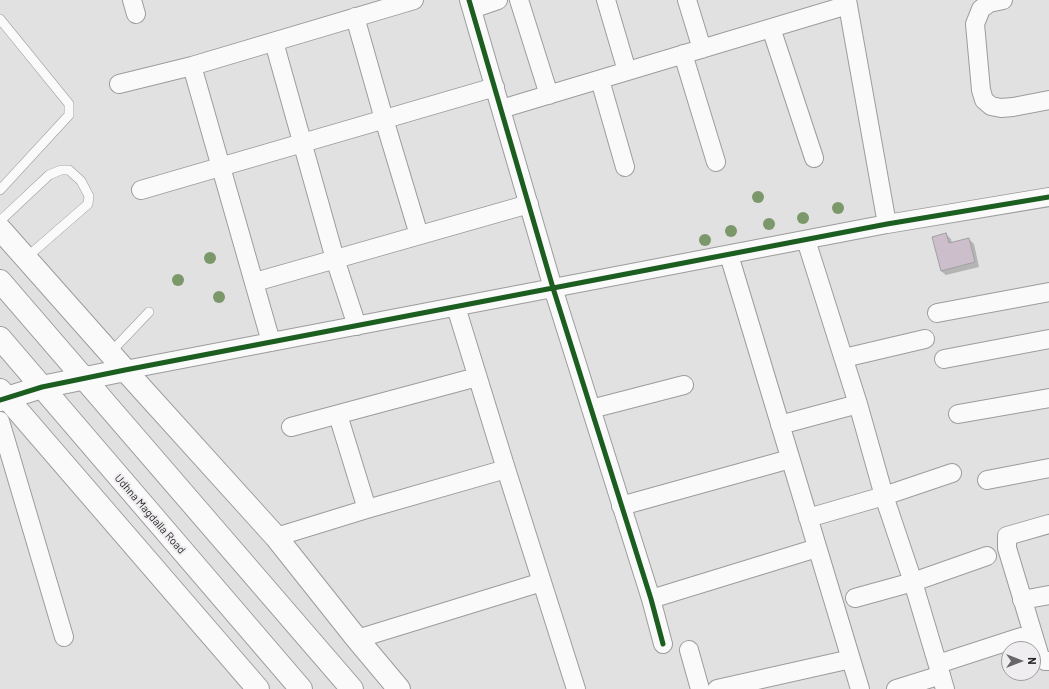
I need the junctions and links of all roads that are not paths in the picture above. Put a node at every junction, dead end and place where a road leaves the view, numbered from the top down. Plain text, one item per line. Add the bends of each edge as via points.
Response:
1 (414, 0) edge
2 (498, 0) edge
3 (519, 0) edge
4 (606, 0) edge
5 (687, 0) edge
6 (1003, 0) edge
7 (847, 2) edge
8 (470, 4) edge
9 (355, 17) junction
10 (0, 19) edge
11 (771, 28) junction
12 (274, 42) junction
13 (702, 49) junction
14 (683, 54) junction
15 (192, 66) junction
16 (627, 71) junction
17 (600, 80) junction
18 (119, 84) dead end
19 (495, 87) junction
20 (549, 95) junction
21 (1049, 100) edge
22 (501, 109) junction
23 (384, 119) junction
24 (301, 143) junction
25 (814, 158) dead end
26 (716, 162) dead end
27 (221, 166) junction
28 (625, 167) dead end
29 (0, 190) edge
30 (141, 190) dead end
31 (1048, 202) edge
32 (529, 204) junction
33 (0, 220) edge
34 (888, 224) junction
35 (0, 229) edge
36 (419, 236) junction
37 (806, 240) junction
38 (729, 255) junction
39 (26, 258) junction
40 (335, 259) junction
41 (0, 281) edge
42 (255, 282) junction
43 (553, 288) junction
44 (1049, 292) edge
45 (456, 307) junction
46 (149, 312) dead end
47 (937, 312) dead end
48 (357, 326) junction
49 (0, 338) edge
50 (925, 339) dead end
51 (1049, 339) edge
52 (271, 342) junction
53 (110, 353) junction
54 (844, 358) junction
55 (944, 359) dead end
56 (125, 370) junction
57 (477, 377) junction
58 (84, 378) junction
59 (684, 385) dead end
60 (42, 387) junction
61 (2, 396) edge
62 (1049, 398) edge
63 (858, 404) junction
64 (591, 409) junction
65 (958, 414) dead end
66 (338, 415) junction
67 (0, 421) edge
68 (780, 425) junction
69 (290, 427) dead end
70 (790, 459) junction
71 (1049, 468) edge
72 (506, 469) junction
73 (952, 473) dead end
74 (987, 480) dead end
75 (884, 496) junction
76 (621, 506) junction
77 (367, 509) junction
78 (808, 518) junction
79 (1049, 524) edge
80 (276, 538) junction
81 (817, 548) junction
82 (987, 556) dead end
83 (542, 582) junction
84 (913, 582) junction
85 (1049, 595) edge
86 (855, 598) dead end
87 (651, 599) junction
88 (1022, 600) junction
89 (64, 637) dead end
90 (1021, 637) dead end
91 (357, 639) junction
92 (663, 644) dead end
93 (690, 650) dead end
94 (851, 660) junction
95 (1049, 661) edge
96 (941, 676) edge
97 (258, 689) edge
98 (301, 689) edge
99 (352, 689) edge
100 (399, 689) edge
101 (576, 689) edge
102 (700, 689) edge
103 (717, 689) edge
104 (860, 689) edge
105 (896, 689) edge

1 - 9 street
2 - 8 street
3 - 20 street
4 - 16 street
5 - 13 street
6 - 21 street via 989,3 981,9 975,24 984,100 991,106 1001,108
7 - 11 street
7 - 34 street
8 - 19 street
9 - 12 street
9 - 23 street
10 - 29 lane via 69,104 70,115
11 - 13 street
11 - 25 street
12 - 15 street
12 - 24 street
13 - 14 street
14 - 16 street
14 - 26 street
15 - 18 street
15 - 27 street
16 - 17 street
17 - 20 street
17 - 28 street
19 - 22 street
19 - 23 street
20 - 22 street
22 - 32 street
23 - 24 street
23 - 36 street
24 - 27 street
24 - 40 street
27 - 30 street
27 - 42 street
31 - 34 street
32 - 36 street
32 - 43 street
33 - 39 lane via 49,176 61,170 69,170 81,181 89,196 88,204
34 - 37 street
35 - 39 street
36 - 40 street
37 - 38 street
37 - 54 street
38 - 43 street
38 - 68 street
39 - 53 street
40 - 42 street
40 - 48 street
41 - 58 street
42 - 52 street
43 - 45 street
43 - 64 street
44 - 47 street
45 - 48 street
45 - 57 street
46 - 53 lane
48 - 52 street
49 - 60 street, Udhna Magdalla Road
50 - 54 street
51 - 55 street
52 - 56 street
53 - 56 street
54 - 63 street
56 - 58 street
56 - 80 street
57 - 66 street
57 - 72 street
58 - 60 street
58 - 99 street
59 - 64 street
60 - 61 street
60 - 98 street, Udhna Magdalla Road
61 - 97 street
62 - 65 street
63 - 68 street
63 - 75 street
64 - 76 street
66 - 69 street
66 - 77 street
67 - 89 street
68 - 70 street
70 - 76 street
70 - 78 street
71 - 74 street
72 - 77 street
72 - 83 street
73 - 75 street
75 - 78 street
75 - 84 street
76 - 87 street
77 - 80 street
78 - 81 street
79 - 88 street via 1007,536 1007,548
80 - 91 street
81 - 87 street
81 - 94 street
82 - 84 street
83 - 91 street
83 - 101 street
84 - 86 street
84 - 96 street
85 - 88 street
87 - 92 street
88 - 95 street via 1040,658
90 - 96 street
91 - 100 street
93 - 102 street
94 - 103 street
94 - 104 street
96 - 105 street

